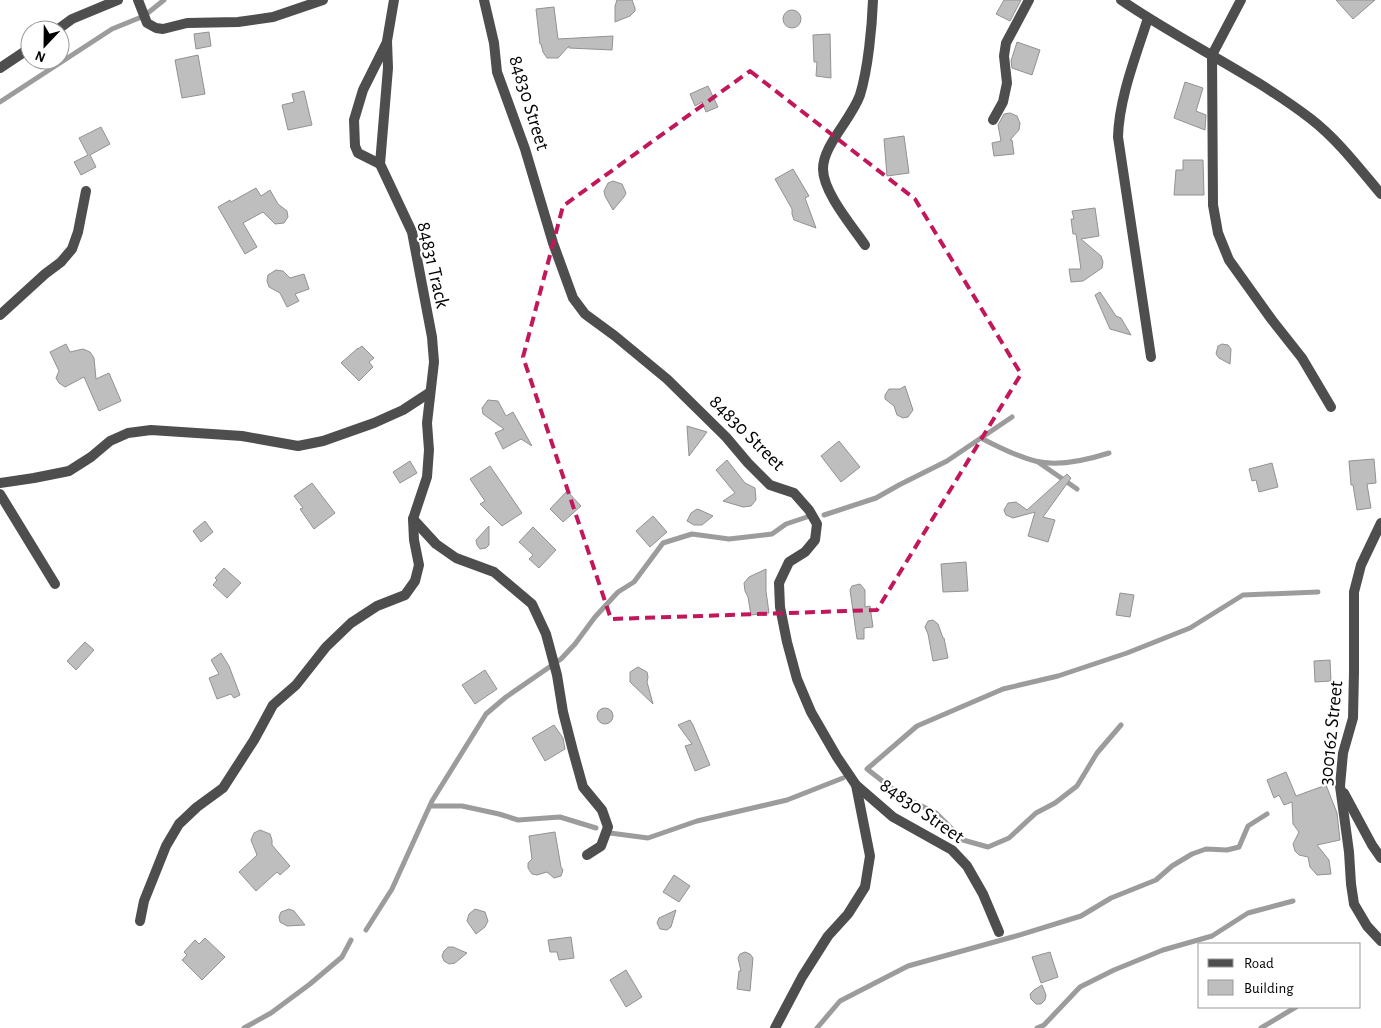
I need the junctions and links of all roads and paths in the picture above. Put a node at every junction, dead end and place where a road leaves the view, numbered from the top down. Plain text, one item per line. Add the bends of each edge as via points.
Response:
1 (115, 0) edge
2 (138, 0) edge
3 (322, 0) edge
4 (394, 0) edge
5 (484, 0) edge
6 (873, 0) edge
7 (1030, 0) edge
8 (1121, 0) edge
9 (1241, 0) edge
10 (1148, 18) junction
11 (70, 21) edge
12 (387, 41) junction
13 (20, 55) edge
14 (1212, 55) junction
15 (0, 68) edge
16 (993, 120) dead end
17 (380, 164) junction
18 (86, 191) dead end
19 (1381, 194) edge
20 (865, 245) dead end
21 (0, 315) edge
22 (1151, 358) dead end
23 (429, 393) junction
24 (1331, 406) dead end
25 (0, 483) edge
26 (0, 494) edge
27 (413, 519) junction
28 (1381, 523) edge
29 (55, 584) dead end
30 (856, 785) junction
31 (1340, 786) junction
32 (587, 855) dead end
33 (1381, 858) edge
34 (140, 921) dead end
35 (999, 932) dead end
36 (1381, 941) edge
37 (775, 1028) edge

1 - 11 street
2 - 3 street via 147,23 163,29 187,23 238,22 273,17
4 - 12 street, 84831 Track
5 - 30 street, 84830 Street via 499,80 573,298 585,314 667,379 770,485 794,493 817,524 814,540 805,552 789,562 779,583 780,607 797,678 811,712
6 - 20 street via 860,94 828,148 822,171 828,189
7 - 16 street via 1006,43 1007,82 1003,102
8 - 10 street
9 - 14 street
10 - 14 street
10 - 22 street via 1122,106 1118,137
12 - 17 street, 84831 Track via 388,68
12 - 17 street via 363,90 354,120 358,153
13 - 15 street
14 - 19 street via 1310,119 1330,136
14 - 24 street via 1214,205 1218,234 1230,260 1302,358
17 - 23 street, 84831 Track via 412,232 432,337 434,362
18 - 21 street via 72,249
23 - 25 street via 403,410 323,441 298,446 242,436 151,430 128,433 110,441 69,471
23 - 27 street, 84831 Track via 427,477
26 - 29 street
27 - 32 street via 436,544 456,558 494,572 532,604 546,634 583,787 602,810 608,827 601,846
27 - 34 street via 419,565 415,581 404,595 377,606 351,623 274,705 223,788 179,824 166,846 144,901
28 - 31 street, 300162 Street via 1361,565 1354,592 1352,718 1343,753
30 - 35 street, 84830 Street via 893,817 952,850 968,866
30 - 37 street via 870,856 865,887 848,914 828,936
31 - 33 street
31 - 36 street, 300162 Street via 1354,904

